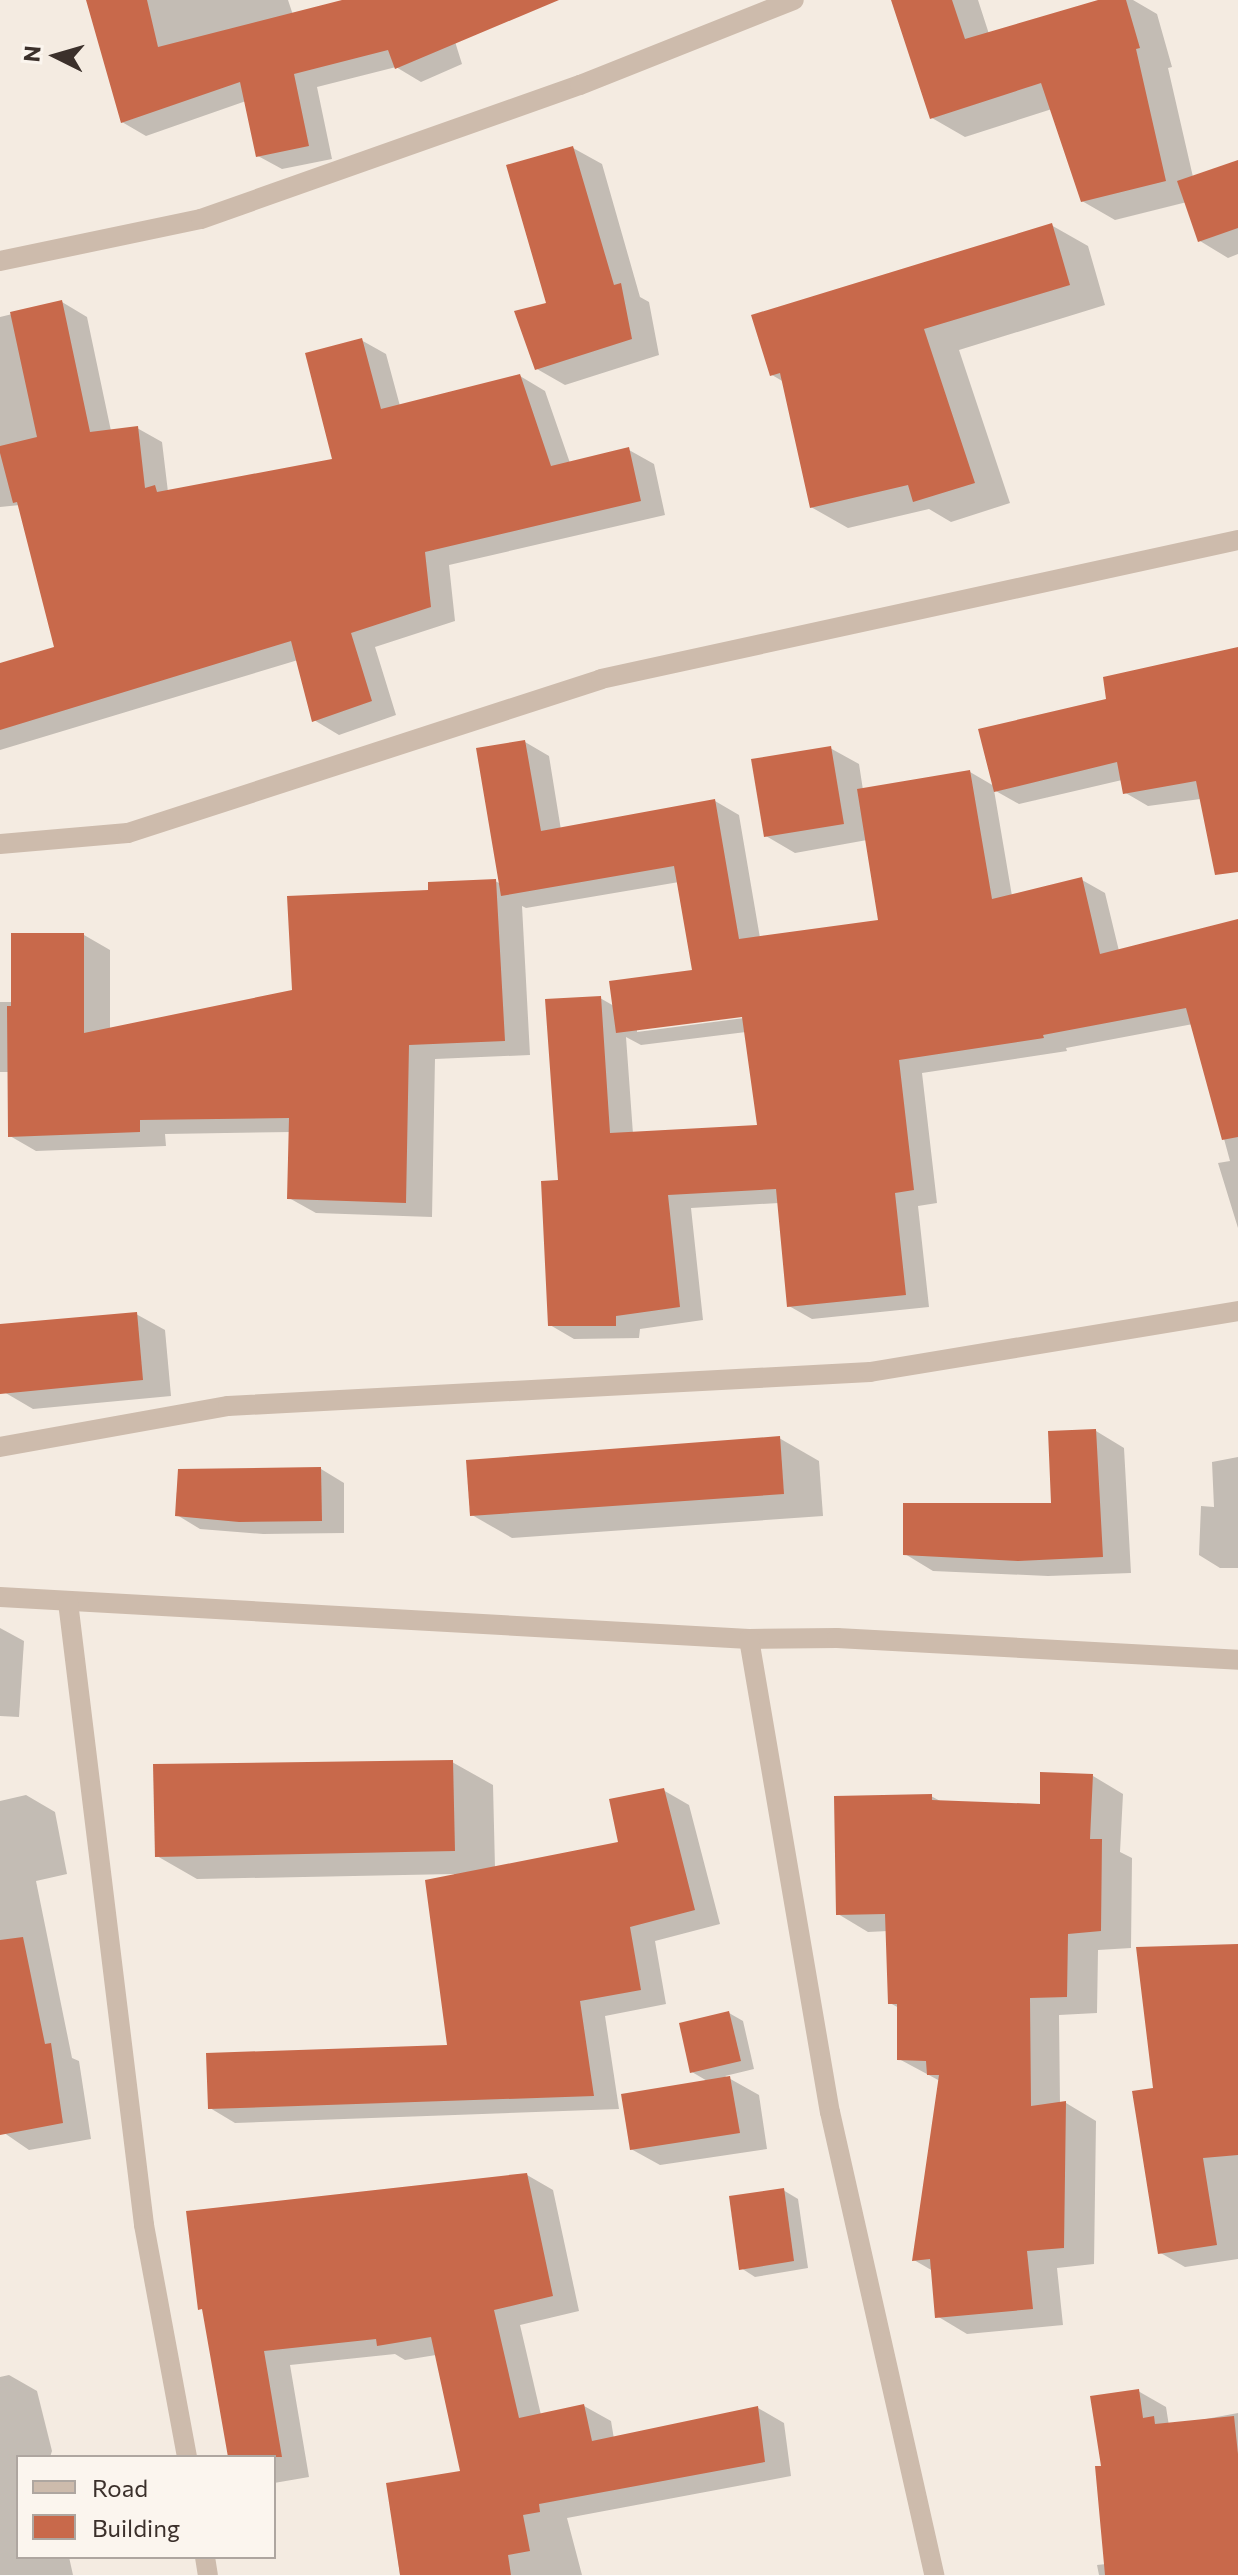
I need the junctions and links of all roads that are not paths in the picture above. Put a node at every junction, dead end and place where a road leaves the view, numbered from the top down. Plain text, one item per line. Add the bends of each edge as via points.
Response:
1 (794, 0) edge
2 (0, 261) edge
3 (1238, 540) edge
4 (0, 844) edge
5 (1238, 1311) edge
6 (0, 1447) edge
7 (0, 1597) edge
8 (68, 1602) junction
9 (749, 1639) junction
10 (1238, 1660) edge
11 (187, 2455) edge
12 (934, 2575) edge

1 - 2 street via 580,85 201,219
3 - 4 street via 601,679 128,833
5 - 6 street via 870,1372 228,1406
7 - 8 street
8 - 9 street
8 - 11 street via 144,2225
9 - 10 street via 837,1638
9 - 12 street via 830,2112

